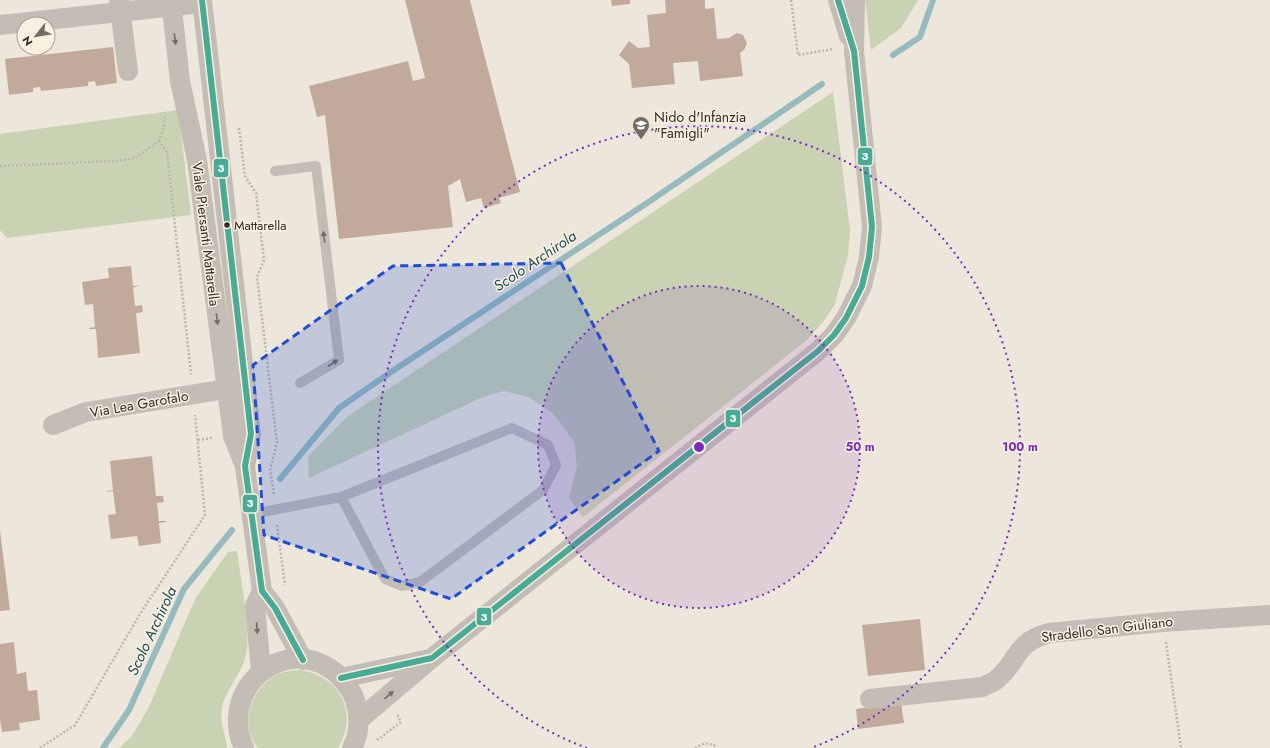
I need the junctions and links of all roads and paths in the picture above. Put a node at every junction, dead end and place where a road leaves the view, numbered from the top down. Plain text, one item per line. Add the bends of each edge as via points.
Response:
1 (791, 0) edge
2 (838, 0) edge
3 (855, 0) edge
4 (202, 2) edge
5 (171, 3) edge
6 (120, 6) edge
7 (0, 25) edge
8 (853, 48) junction
9 (128, 71) dead end
10 (165, 113) dead end
11 (239, 123) dead end
12 (159, 141) junction
13 (0, 166) edge
14 (275, 171) dead end
15 (300, 383) dead end
16 (226, 389) junction
17 (193, 394) junction
18 (53, 425) dead end
19 (246, 466) junction
20 (341, 497) junction
21 (276, 509) junction
22 (252, 514) junction
23 (262, 591) junction
24 (286, 593) dead end
25 (1270, 615) edge
26 (1163, 622) junction
27 (432, 658) junction
28 (303, 660) junction
29 (262, 671) junction
30 (341, 678) junction
31 (389, 695) junction
32 (870, 699) dead end
33 (359, 720) junction
34 (373, 743) dead end
35 (40, 748) edge
36 (244, 748) edge
37 (352, 748) edge
38 (694, 748) edge
39 (716, 748) edge
40 (1182, 748) edge

1 - 8 path via 798,55
2 - 8 street
3 - 8 street
4 - 5 street
4 - 19 street, Viale Piersanti Mattarella via 251,434
5 - 6 street
5 -> 16 street, Viale Piersanti Mattarella via 180,81 197,160
6 - 7 street
6 - 9 street
8 - 27 street via 872,227 869,257 862,286 846,318 818,351
10 - 12 path
11 - 21 path via 245,176 256,193 264,260 257,278 278,443 270,470
12 - 13 path via 135,158
12 - 17 path via 168,152
15 -> 14 lane via 339,360 316,166
16 - 17 street, Via Lea Garofalo
16 - 19 street, Viale Piersanti Mattarella via 233,436
17 - 18 street, Via Lea Garofalo via 86,412
17 - 35 path via 205,515 140,614 75,724
19 - 22 street, Viale Piersanti Mattarella
20 - 20 lane via 385,579 402,586 420,582 543,490 556,465 548,445 512,428
20 - 21 lane
21 - 22 lane
21 - 24 path
22 - 23 street, Viale Piersanti Mattarella
23 - 28 street via 275,608
23 -> 29 street, Viale Piersanti Mattarella via 255,606
25 - 26 street, Stradello San Giuliano
26 - 32 street, Stradello San Giuliano via 1049,633 1036,637 1020,649 1003,673 982,687
26 - 40 path
27 - 30 street
27 - 31 street
28 - 29 street via 288,660
28 - 30 street via 317,662
29 - 36 street via 245,690 240,702 238,728
30 - 33 street via 354,698
33 -> 31 street
31 - 34 path via 401,722
33 - 37 street
38 - 39 path via 705,743

